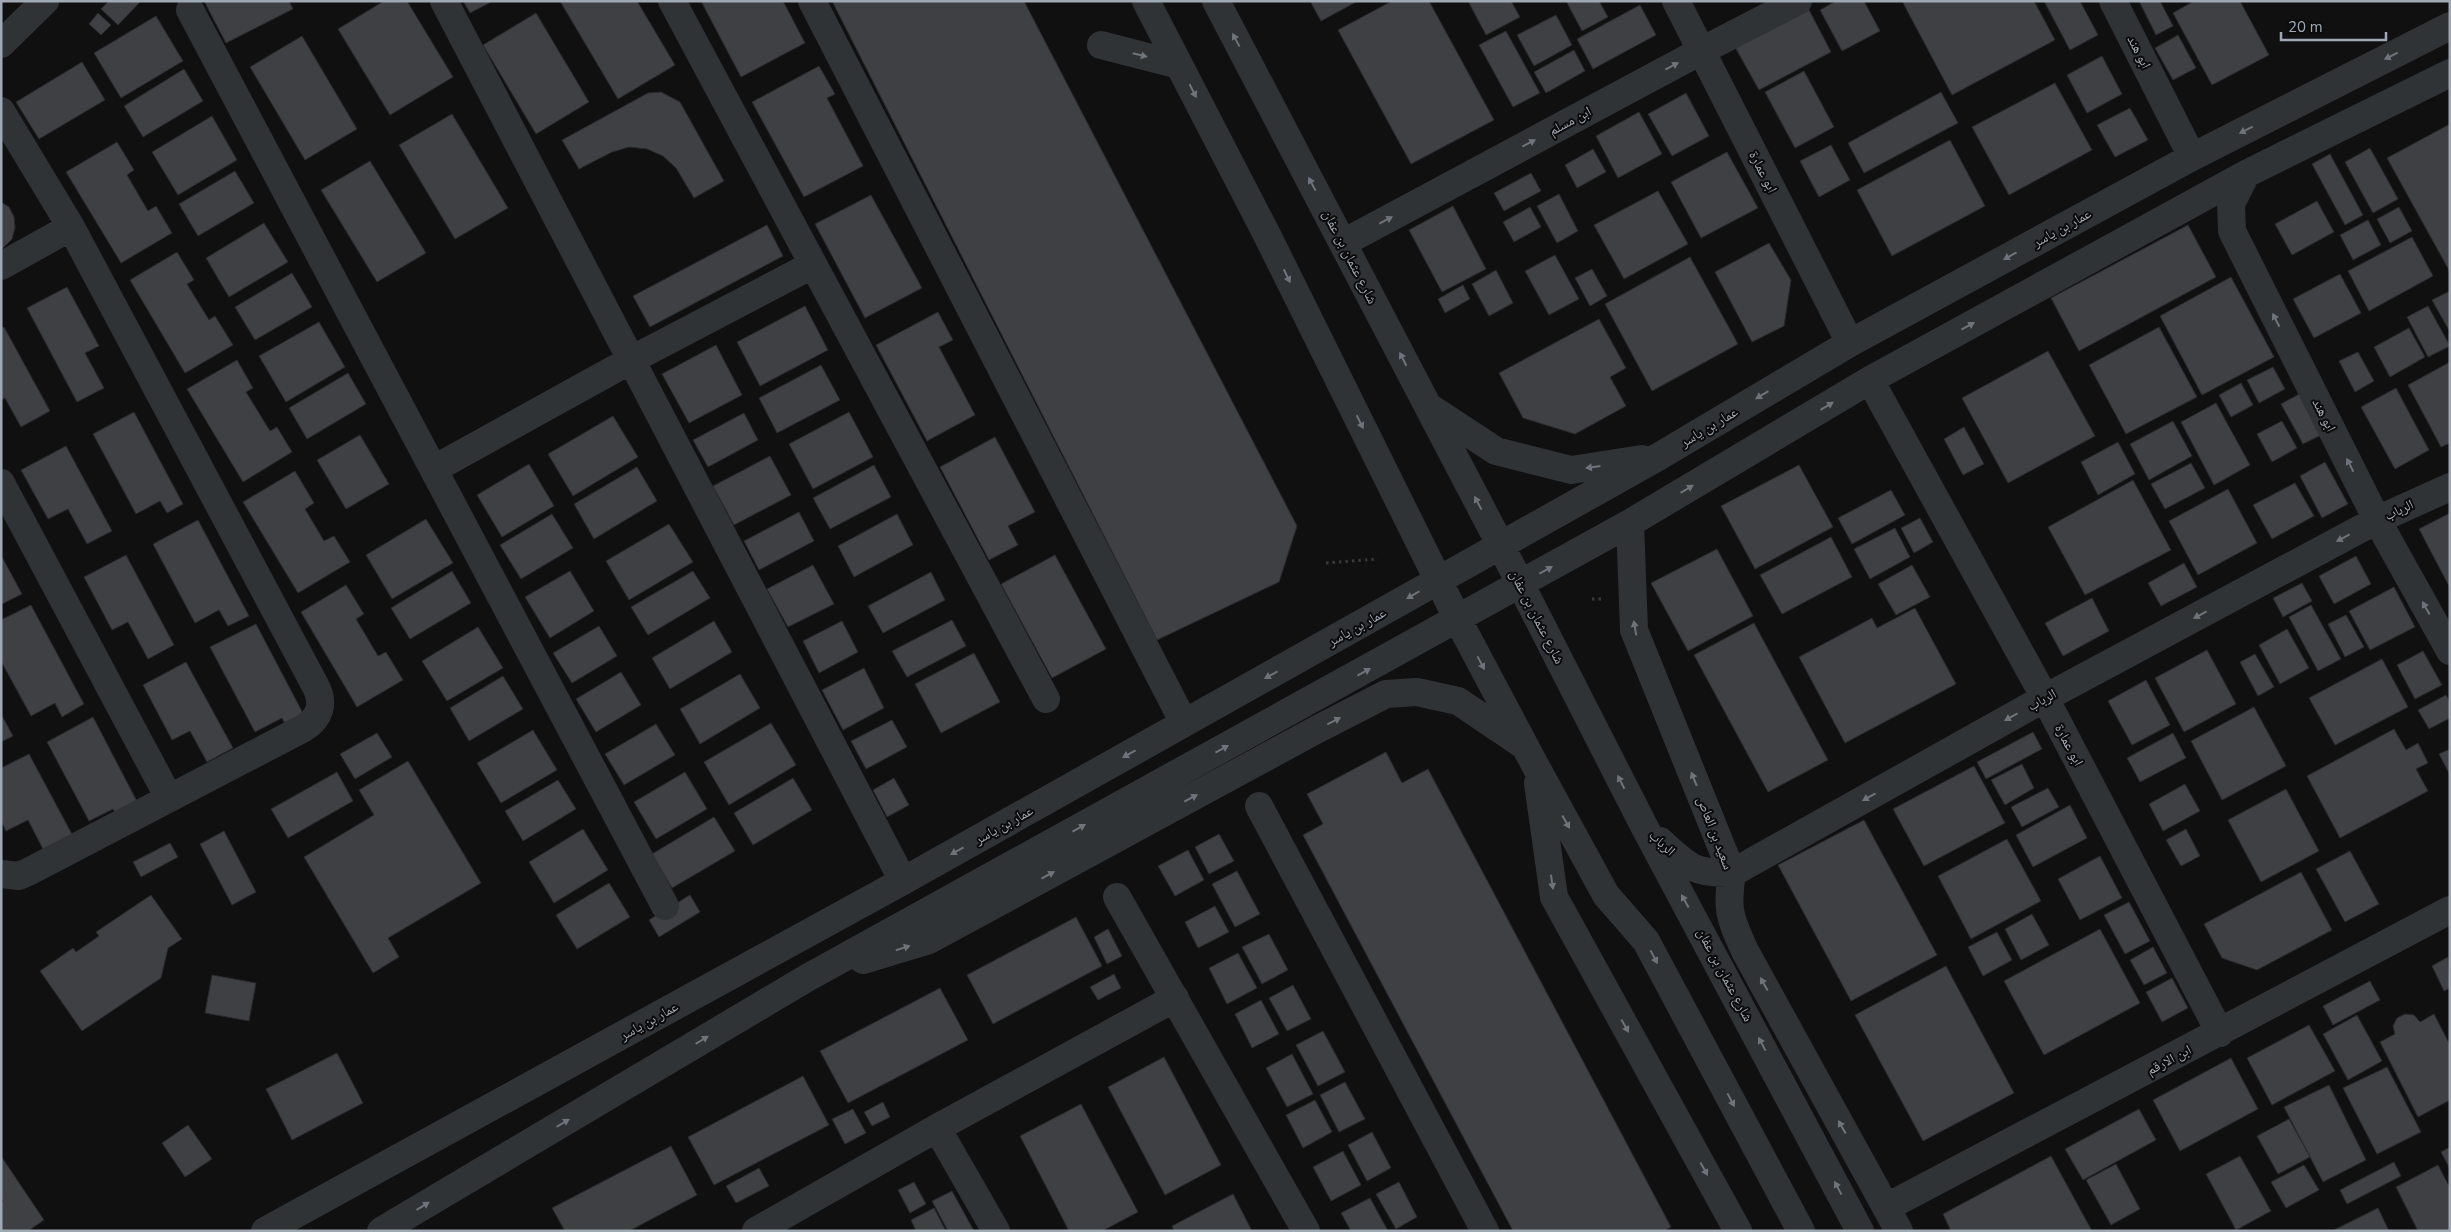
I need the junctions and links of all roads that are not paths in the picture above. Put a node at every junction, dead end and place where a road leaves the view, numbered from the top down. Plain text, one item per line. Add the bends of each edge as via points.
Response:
1 (45, 1) edge
2 (444, 1) edge
3 (672, 1) edge
4 (812, 1) edge
5 (1146, 1) edge
6 (1216, 1) edge
7 (1676, 1) edge
8 (1798, 1) edge
9 (2113, 1) edge
10 (190, 10) dead end
11 (2450, 26) edge
12 (1, 44) edge
13 (1101, 45) dead end
14 (1701, 51) junction
15 (1179, 65) junction
16 (2450, 73) edge
17 (1, 111) edge
18 (2192, 157) junction
19 (2246, 174) junction
20 (71, 227) junction
21 (1343, 243) junction
22 (812, 265) junction
23 (1, 266) edge
24 (1850, 343) junction
25 (631, 360) junction
26 (1870, 380) junction
27 (1426, 405) junction
28 (1658, 457) junction
29 (434, 469) junction
30 (1, 483) edge
31 (2450, 487) edge
32 (2377, 520) junction
33 (1630, 524) junction
34 (1501, 546) junction
35 (1438, 580) junction
36 (1520, 584) junction
37 (1458, 620) junction
38 (2450, 651) edge
39 (2045, 698) junction
40 (1046, 699) dead end
41 (1184, 723) junction
42 (1530, 756) junction
43 (170, 798) junction
44 (1260, 806) dead end
45 (1644, 826) junction
46 (1732, 873) junction
47 (1, 874) edge
48 (903, 881) junction
49 (1117, 897) dead end
50 (665, 906) dead end
51 (2450, 910) edge
52 (1745, 951) junction
53 (807, 978) junction
54 (1175, 998) junction
55 (1738, 998) junction
56 (2220, 1033) junction
57 (937, 1128) junction
58 (1887, 1207) junction
59 (265, 1231) edge
60 (381, 1231) edge
61 (756, 1231) edge
62 (996, 1231) edge
63 (1306, 1231) edge
64 (1485, 1231) edge
65 (1738, 1231) edge
66 (1801, 1231) edge
67 (1860, 1231) edge
68 (1899, 1231) edge

1 - 12 street
2 - 25 street
3 - 22 street
4 - 41 street
5 - 15 street
21 -> 6 street, شارع عثمان بن عفان
7 - 14 street, ابو عمارة
8 - 14 street, ابن مسلم
9 - 18 street, ابو هند
10 - 29 street
11 -> 18 street, عمار بن ياسر
13 -> 15 street
21 -> 14 street, ابن مسلم
14 - 24 street, ابو عمارة
15 -> 35 street
16 - 19 street
17 - 20 street
18 -> 24 street, عمار بن ياسر
26 -> 19 street
32 -> 19 street, ابو هند via 2232,231 2231,204
20 - 23 street
20 - 43 street via 320,695 318,714 312,723
27 -> 21 street, شارع عثمان بن عفان
22 - 25 street
22 - 40 street
24 -> 28 street, عمار بن ياسر
25 - 29 street
25 - 48 street
33 -> 26 street
26 - 39 street, ابو عمارة
28 -> 27 street via 1571,470 1496,451
34 -> 27 street, شارع عثمان بن عفان
28 - 34 street, عمار بن ياسر
29 - 50 street
30 - 43 street
31 - 32 street, الرباب
38 -> 32 street, ابو هند
32 -> 39 street, الرباب
36 -> 33 street
46 -> 33 street, سعيد بن العاص via 1634,630
34 - 35 street, عمار بن ياسر
34 - 36 street, شارع عثمان بن عفان
35 - 37 street
35 -> 41 street, عمار بن ياسر
36 - 37 street
45 -> 36 street, شارع عثمان بن عفان
37 -> 42 street
53 -> 37 street
39 -> 46 street, الرباب
39 - 56 street, ابو عمارة
41 -> 48 street, عمار بن ياسر
53 -> 42 street via 929,940 1386,694 1417,692 1458,701
42 -> 65 street via 1554,897
42 -> 66 street via 1606,894 1646,941
43 - 47 street via 28,872 19,876
44 - 64 street
45 - 46 street, الرباب via 1685,864 1708,874
55 -> 45 street, شارع عثمان بن عفان
46 - 52 street, سعيد بن العاص via 1729,912
48 - 59 street, عمار بن ياسر
49 - 54 street
51 - 56 street, ابن الارقم
52 - 55 street
58 -> 52 street, سعيد بن العاص
60 -> 53 street
54 - 57 street
54 - 63 street
67 -> 55 street, شارع عثمان بن عفان
56 - 58 street, ابن الارقم
57 - 61 street
57 - 62 street
58 - 68 street, سعيد بن العاص

